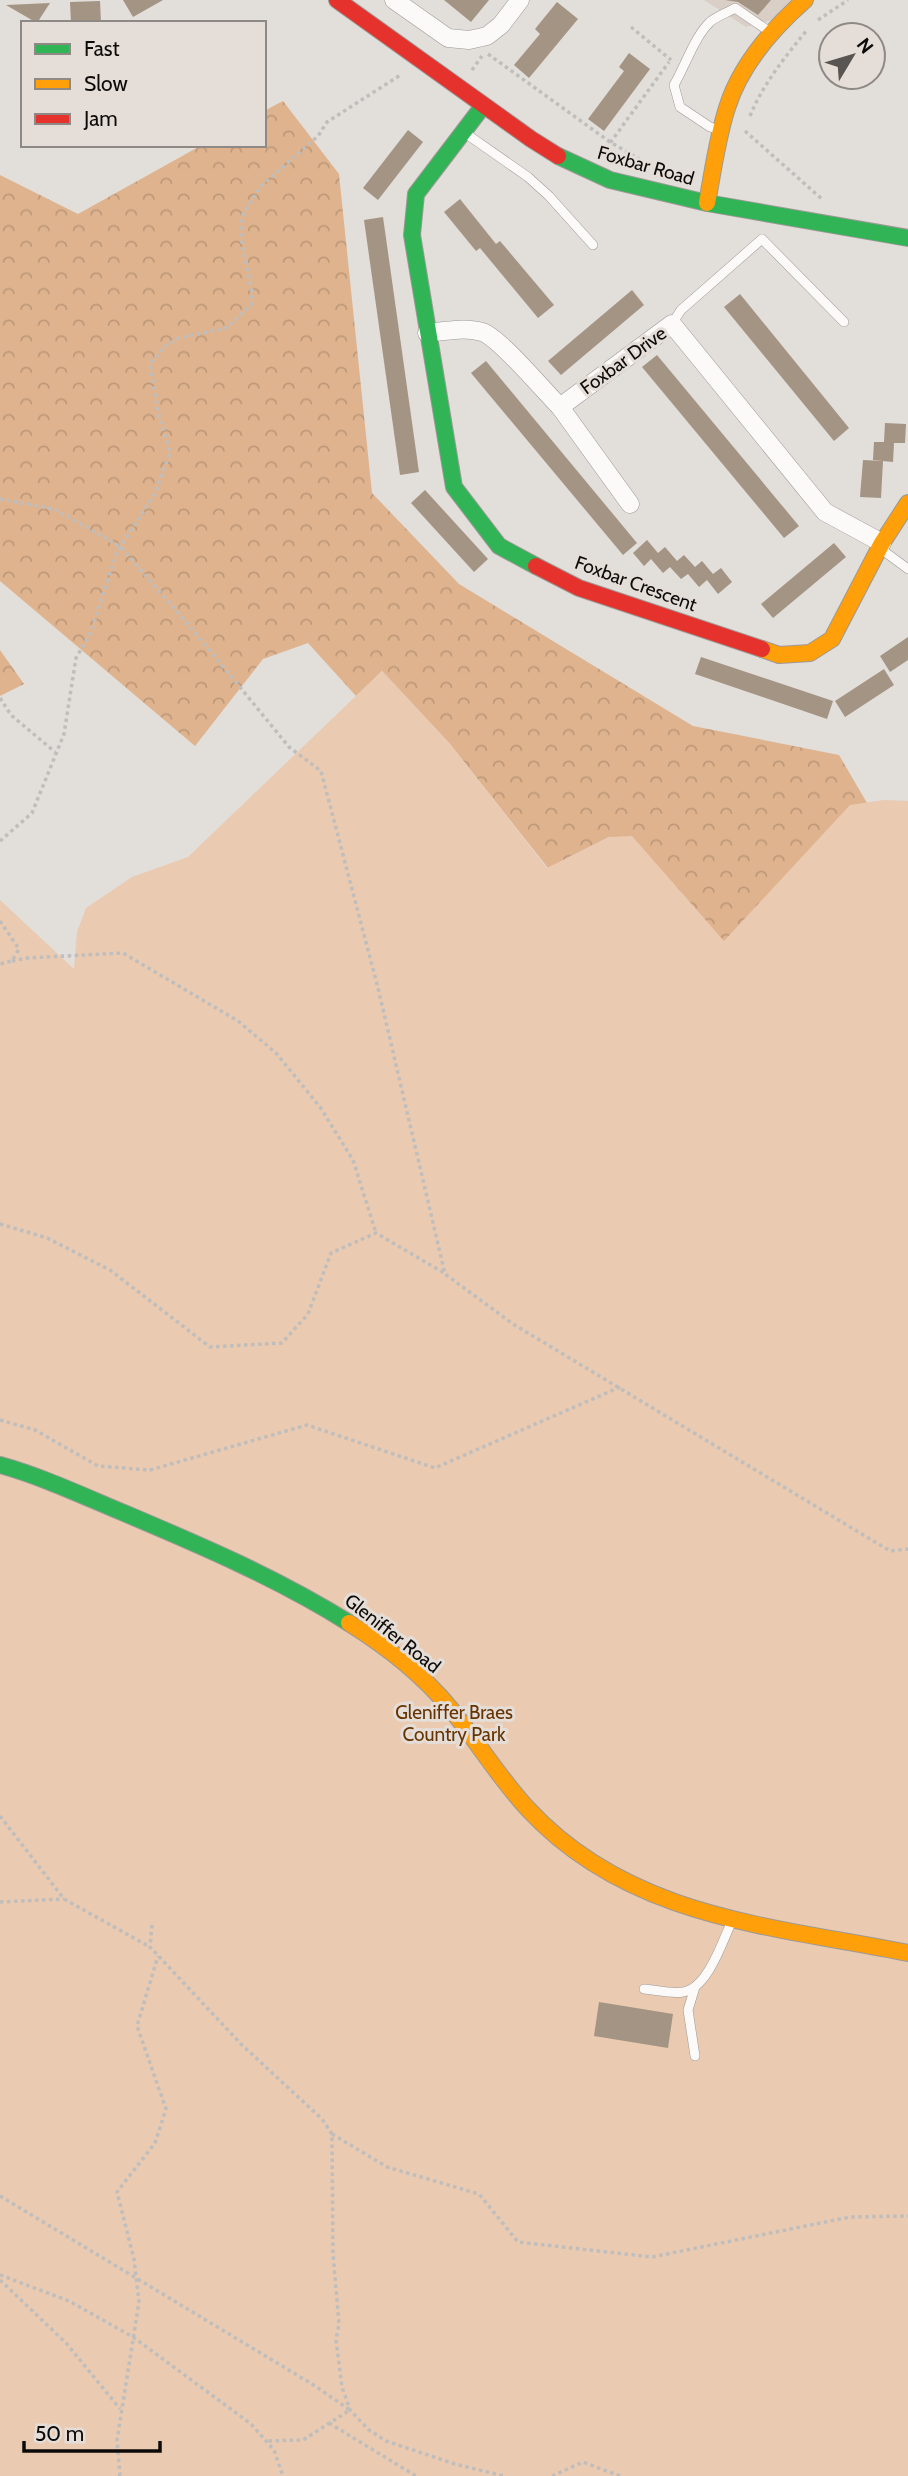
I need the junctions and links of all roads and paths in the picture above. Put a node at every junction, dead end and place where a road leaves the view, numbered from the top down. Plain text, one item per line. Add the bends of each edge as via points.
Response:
1 (337, 0) edge
2 (394, 0) edge
3 (520, 0) edge
4 (805, 0) edge
5 (848, 0) edge
6 (631, 27) dead end
7 (771, 33) junction
8 (469, 40) junction
9 (671, 60) junction
10 (422, 61) junction
11 (688, 62) junction
12 (483, 106) junction
13 (749, 118) dead end
14 (722, 130) junction
15 (464, 132) junction
16 (741, 141) dead end
17 (610, 142) junction
18 (661, 169) dead end
19 (591, 172) junction
20 (707, 203) junction
21 (836, 224) junction
22 (908, 238) edge
23 (593, 245) dead end
24 (845, 322) dead end
25 (672, 324) junction
26 (427, 332) junction
27 (559, 407) junction
28 (0, 499) edge
29 (908, 503) edge
30 (630, 504) dead end
31 (881, 545) junction
32 (121, 547) junction
33 (908, 569) edge
34 (0, 698) edge
35 (56, 753) junction
36 (0, 841) edge
37 (0, 921) edge
38 (12, 961) junction
39 (0, 964) edge
40 (0, 1224) edge
41 (376, 1233) junction
42 (444, 1274) junction
43 (621, 1387) junction
44 (0, 1420) edge
45 (0, 1465) edge
46 (908, 1549) edge
47 (0, 1816) edge
48 (64, 1899) junction
49 (0, 1902) edge
50 (732, 1922) junction
51 (152, 1925) dead end
52 (150, 1947) junction
53 (908, 1953) edge
54 (158, 1955) junction
55 (695, 1987) junction
56 (645, 1989) dead end
57 (695, 2056) dead end
58 (332, 2134) junction
59 (0, 2196) edge
60 (908, 2216) edge
61 (0, 2275) edge
62 (134, 2277) junction
63 (0, 2280) edge
64 (133, 2337) junction
65 (122, 2410) junction
66 (350, 2410) junction
67 (328, 2423) junction
68 (267, 2441) junction
69 (120, 2476) edge
70 (283, 2476) edge
71 (416, 2476) edge
72 (504, 2476) edge
73 (552, 2476) edge
74 (620, 2476) edge

1 - 10 street, Foxbar Road
2 - 8 street via 448,38
3 - 8 street via 487,36
4 - 7 street
5 - 13 path via 813,23 783,58
6 - 9 path
7 - 11 lane via 735,8 711,22 694,43
7 - 14 street via 727,105
8 - 17 path
9 - 11 path
9 - 17 path
10 - 12 street, Foxbar Road
10 - 32 path via 327,122 318,136 261,187 242,216 251,305 226,328 178,338 150,364 170,452 156,492
11 - 14 lane via 674,85 680,107
12 - 15 street, Foxbar Crescent
12 - 19 street, Foxbar Road
14 - 20 street
15 - 23 lane via 528,177
15 - 26 street, Foxbar Crescent via 416,194 412,235
16 - 21 path via 744,130 835,211
17 - 18 path
17 - 19 path
19 - 20 street, Foxbar Road
20 - 21 street, Foxbar Road
21 - 22 street, Foxbar Road
24 - 25 lane via 762,239 681,310
25 - 27 street, Foxbar Drive
25 - 31 street, Foxbar Drive via 825,512
26 - 27 street, Foxbar Drive via 483,332
26 - 31 street, Foxbar Crescent via 454,487 499,546 579,588 779,654 810,653 832,639
27 - 30 street
28 - 32 path via 54,509
29 - 31 street, Foxbar Crescent
31 - 33 lane
32 - 35 path via 90,634 76,658 64,734
32 - 42 path via 289,747 321,771 378,988
34 - 35 path via 11,715
35 - 36 path via 32,813
37 - 38 path via 19,948
38 - 39 path
38 - 41 path via 123,953 238,1021 276,1053 320,1107 354,1160
40 - 41 path via 47,1238 110,1270 210,1347 282,1343 308,1314 331,1253
41 - 42 path
42 - 43 path via 513,1324
43 - 44 path via 435,1468 307,1425 150,1470 98,1465 35,1430
43 - 46 path via 890,1551
45 - 50 street, Gleniffer Road via 254,1567 319,1603 422,1678 527,1809 560,1839 648,1894
47 - 48 path
48 - 49 path
48 - 52 path
50 - 53 street, Gleniffer Road
50 - 55 lane via 704,1980
51 - 52 path
52 - 54 path
54 - 58 path
54 - 62 path via 136,2026 166,2109 155,2143 117,2192 134,2259
55 - 56 lane via 684,1992
55 - 57 lane via 688,2010
58 - 60 path via 387,2167 479,2194 518,2242 652,2257 850,2217
58 - 66 path via 336,2340
59 - 62 path
61 - 64 path via 69,2301
62 - 64 path via 139,2302
62 - 66 path
63 - 65 path via 67,2344
64 - 65 path
64 - 68 path via 251,2424
65 - 69 path via 117,2440
66 - 67 path
66 - 72 path via 386,2441
67 - 68 path via 303,2440
67 - 71 path
68 - 70 path
73 - 74 path via 583,2462

